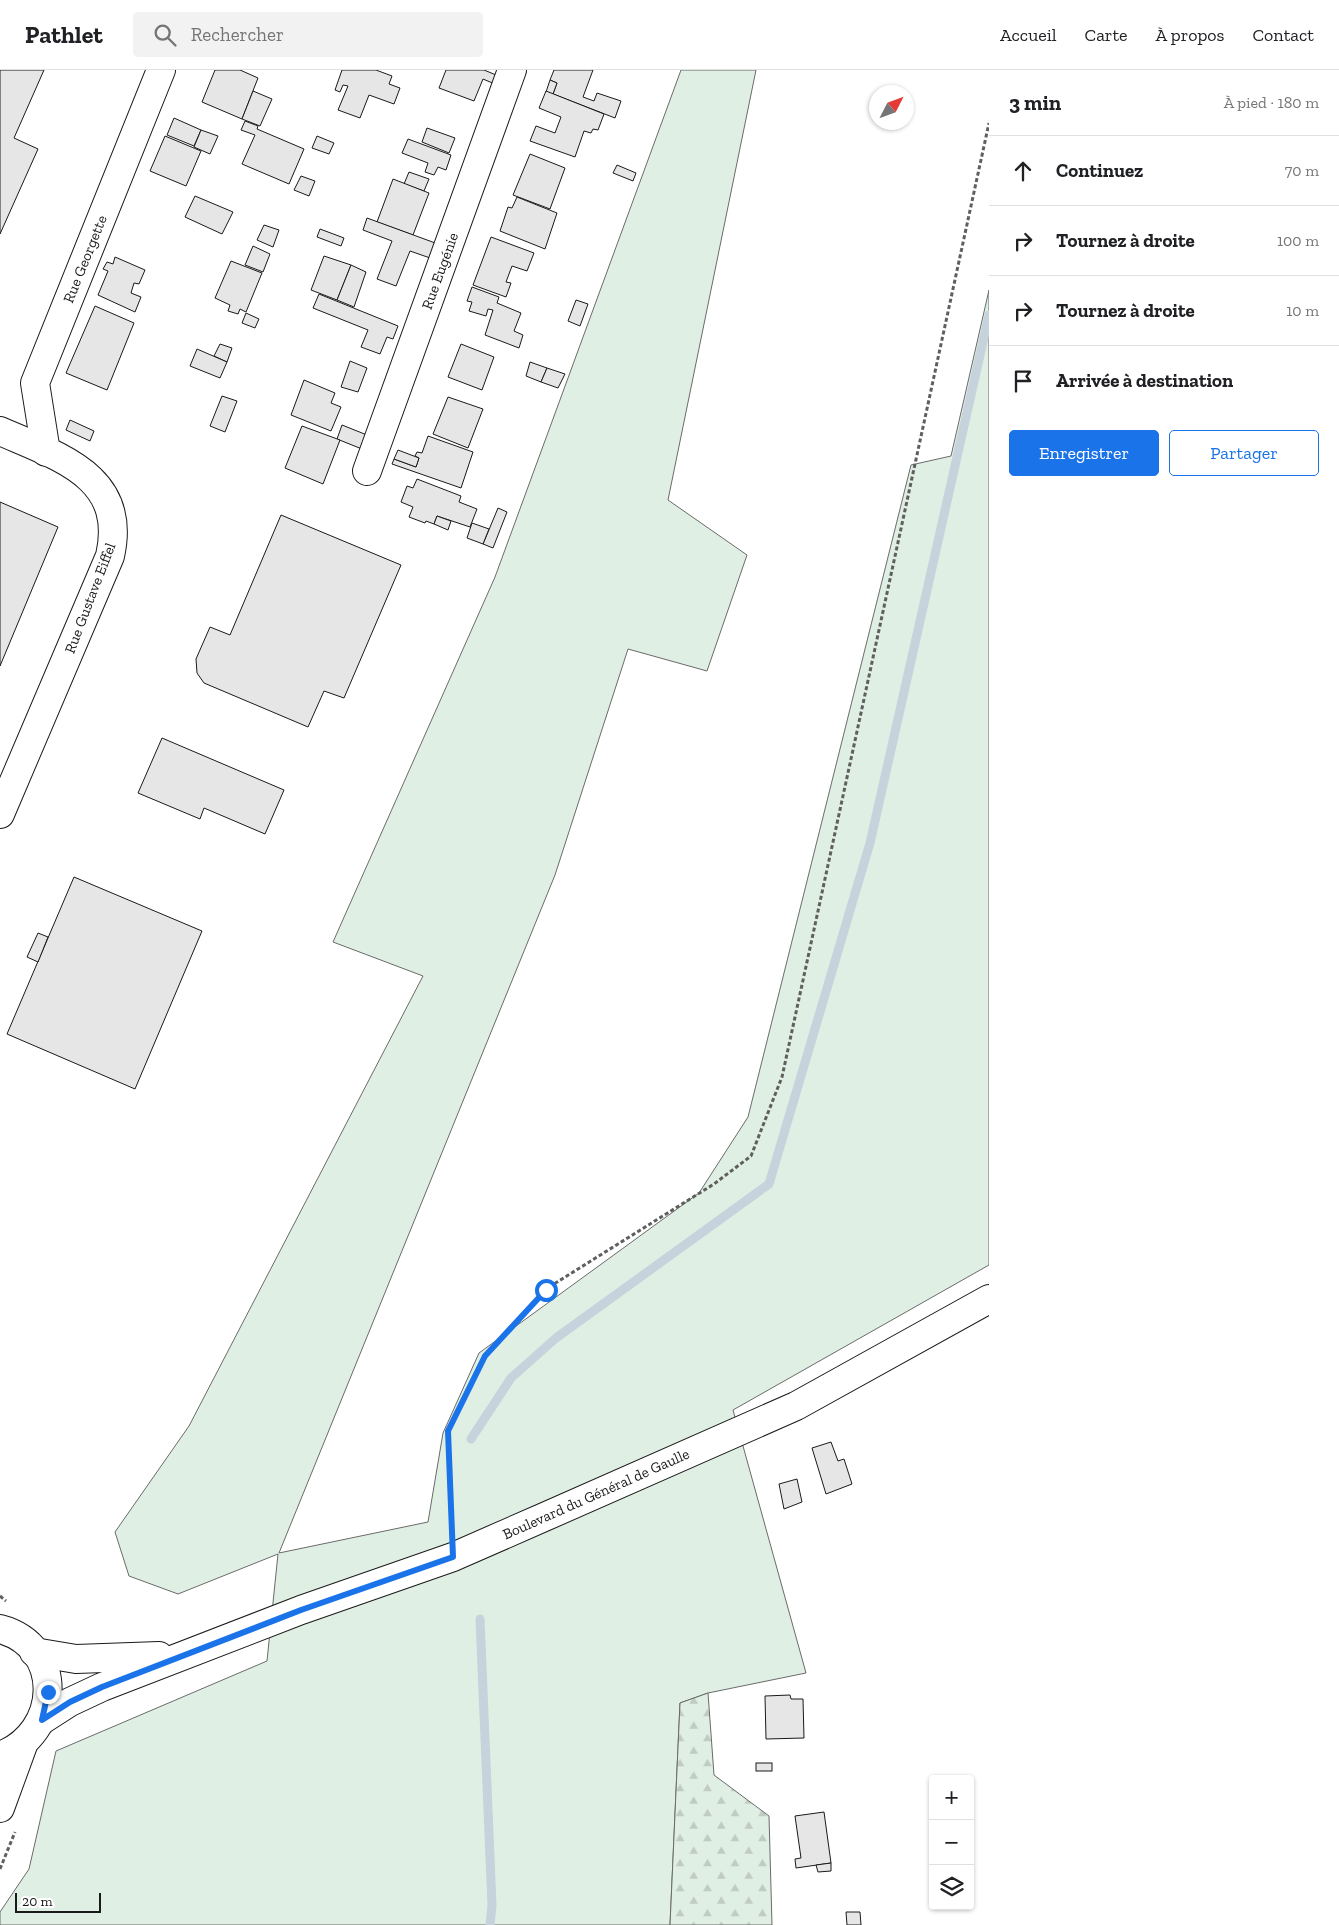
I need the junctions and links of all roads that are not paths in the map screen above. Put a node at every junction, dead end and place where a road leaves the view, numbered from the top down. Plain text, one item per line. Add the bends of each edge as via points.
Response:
1 (161, 70) edge
2 (512, 70) edge
3 (0, 431) edge
4 (46, 452) junction
5 (367, 471) dead end
6 (0, 814) edge
7 (989, 1298) edge
8 (1, 1628) edge
9 (34, 1652) junction
10 (186, 1654) junction
11 (42, 1720) junction
12 (11, 1750) edge
13 (8, 1818) edge

1 - 4 street, Rue Georgette via 35,383
2 - 5 street, Rue Eugénie
3 - 4 street, Rue Gustave Eiffel
4 - 6 street, Rue Gustave Eiffel via 95,481 108,504 114,536 110,556
7 - 10 street, Boulevard du Général de Gaulle via 796,1406 453,1557
8 - 9 street via 26,1642
9 - 10 street, Boulevard du Général de Gaulle via 76,1660
9 - 11 street via 42,1664 48,1692
10 - 11 street, Boulevard du Général de Gaulle via 102,1687
11 - 12 street via 34,1734
12 - 13 street

